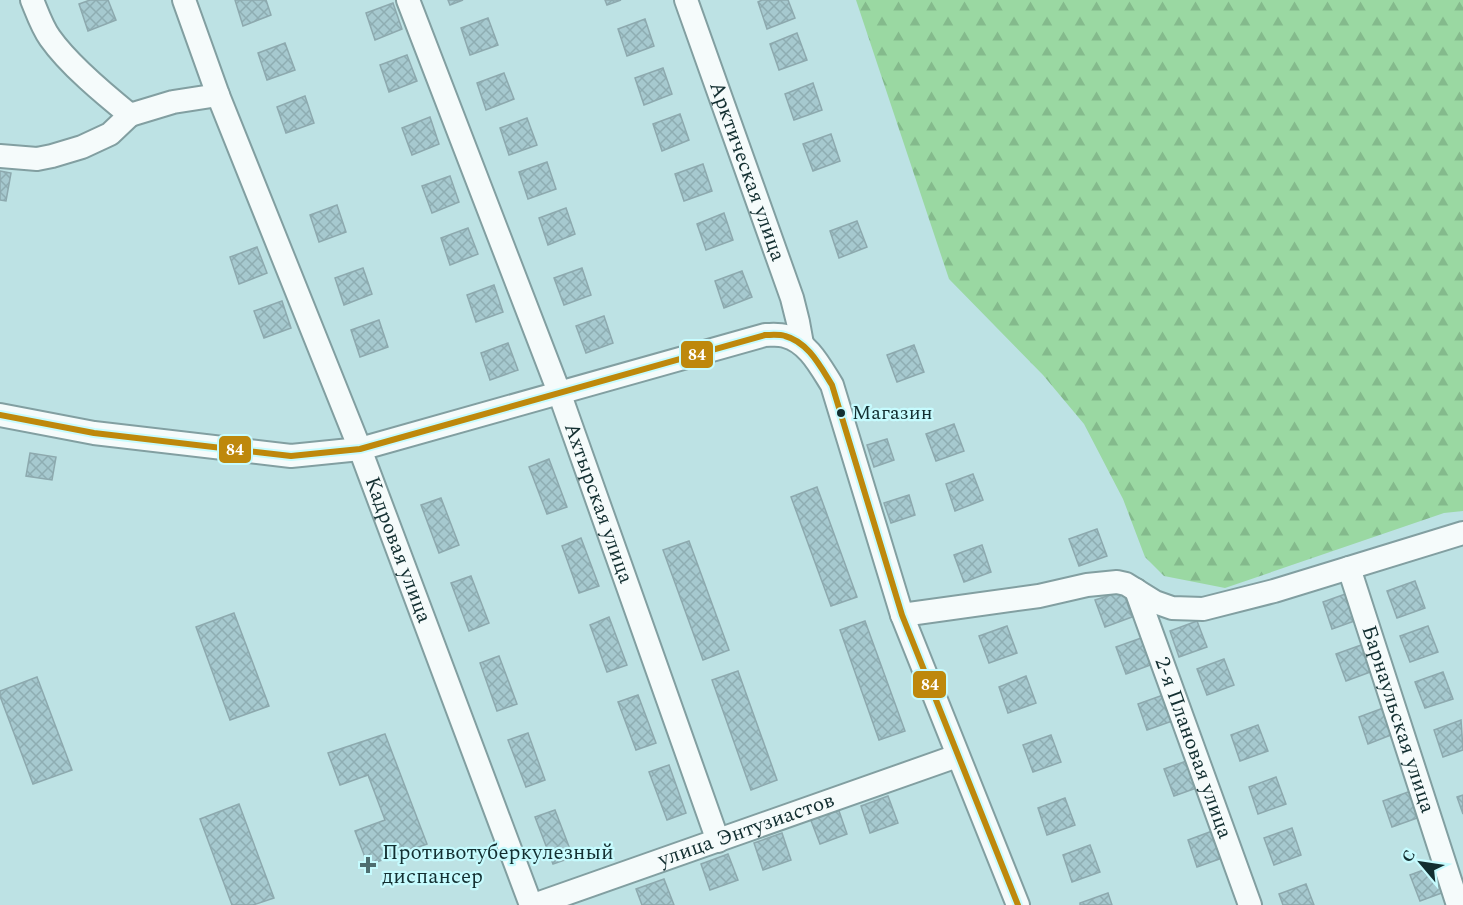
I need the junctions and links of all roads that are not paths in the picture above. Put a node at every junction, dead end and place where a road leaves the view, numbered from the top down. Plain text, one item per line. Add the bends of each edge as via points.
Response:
1 (32, 0) edge
2 (184, 0) edge
3 (408, 0) edge
4 (686, 0) edge
5 (218, 95) junction
6 (130, 115) junction
7 (0, 156) edge
8 (802, 344) junction
9 (559, 392) junction
10 (0, 415) edge
11 (360, 449) junction
12 (1463, 533) edge
13 (1349, 568) junction
14 (1136, 590) junction
15 (902, 615) junction
16 (957, 756) junction
17 (718, 841) junction
18 (532, 905) edge
19 (1018, 905) edge
20 (1250, 905) edge
21 (1458, 905) edge

1 - 6 street via 48,36 59,50
2 - 5 street, Кадровая улица
3 - 9 street, Ахтырская улица
4 - 8 street, Арктическая улица via 792,298
5 - 6 street via 173,102
5 - 11 street, Кадровая улица
6 - 7 street via 111,134 82,147 37,159
8 - 9 street via 784,335 765,335
8 - 15 street via 832,385
9 - 11 street
9 - 17 street, Ахтырская улица
10 - 11 street via 94,433 291,456
11 - 18 street, Кадровая улица
12 - 13 street
13 - 14 street via 1203,609 1172,608
13 - 21 street, Барнаульская улица
14 - 15 street via 1126,584 1109,583
14 - 20 street, 2-я Плановая улица
15 - 16 street
16 - 17 street, улица Энтузиастов
16 - 19 street
17 - 18 street, улица Энтузиастов

